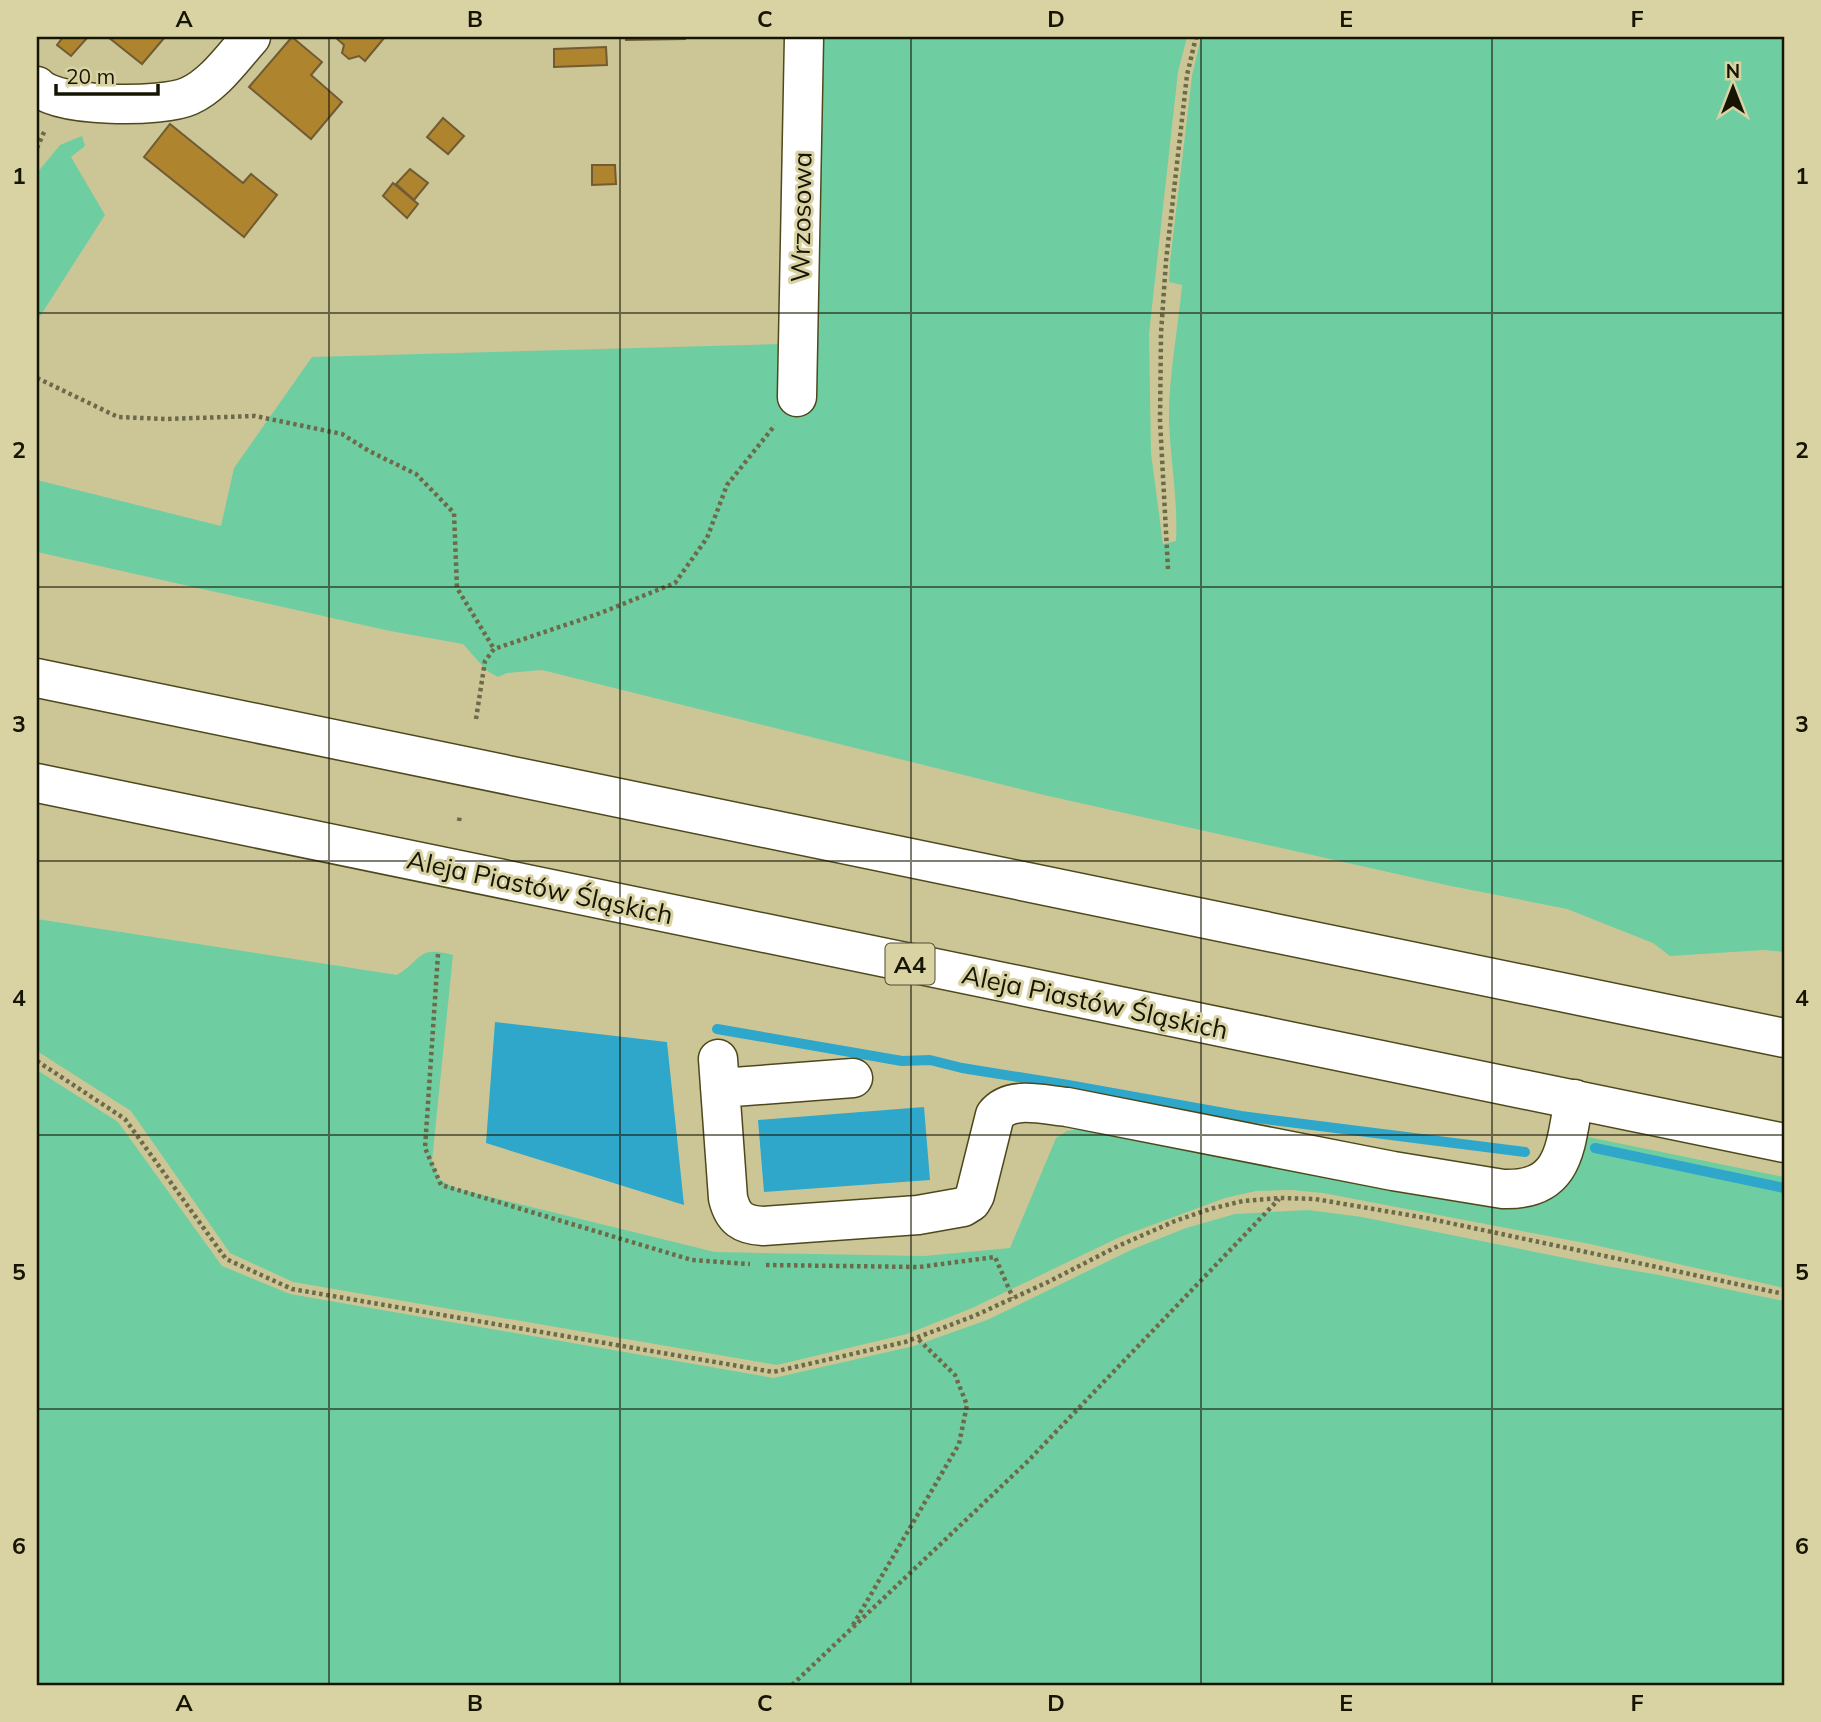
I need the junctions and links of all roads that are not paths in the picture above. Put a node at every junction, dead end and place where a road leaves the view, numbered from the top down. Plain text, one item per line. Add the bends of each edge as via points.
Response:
1 (251, 37) edge
2 (804, 37) edge
3 (37, 86) edge
4 (797, 397) road end
5 (37, 678) edge
6 (37, 783) edge
7 (1784, 1038) edge
8 (853, 1078) dead end
9 (1574, 1099) junction
10 (1784, 1143) edge

1 - 3 main road via 207,85 168,102 75,102
2 - 4 main road, Wrzosowa
5 - 7 main road
6 - 9 main road, Aleja Piastów Śląskich / A4
8 - 9 main road via 719,1073 728,1198 732,1211 747,1225 918,1215 962,1207 975,1195 995,1115 1000,1108 1018,1103 1067,1107 1393,1171 1519,1190 1544,1182 1562,1157
9 - 10 main road, Aleja Piastów Śląskich / A4

